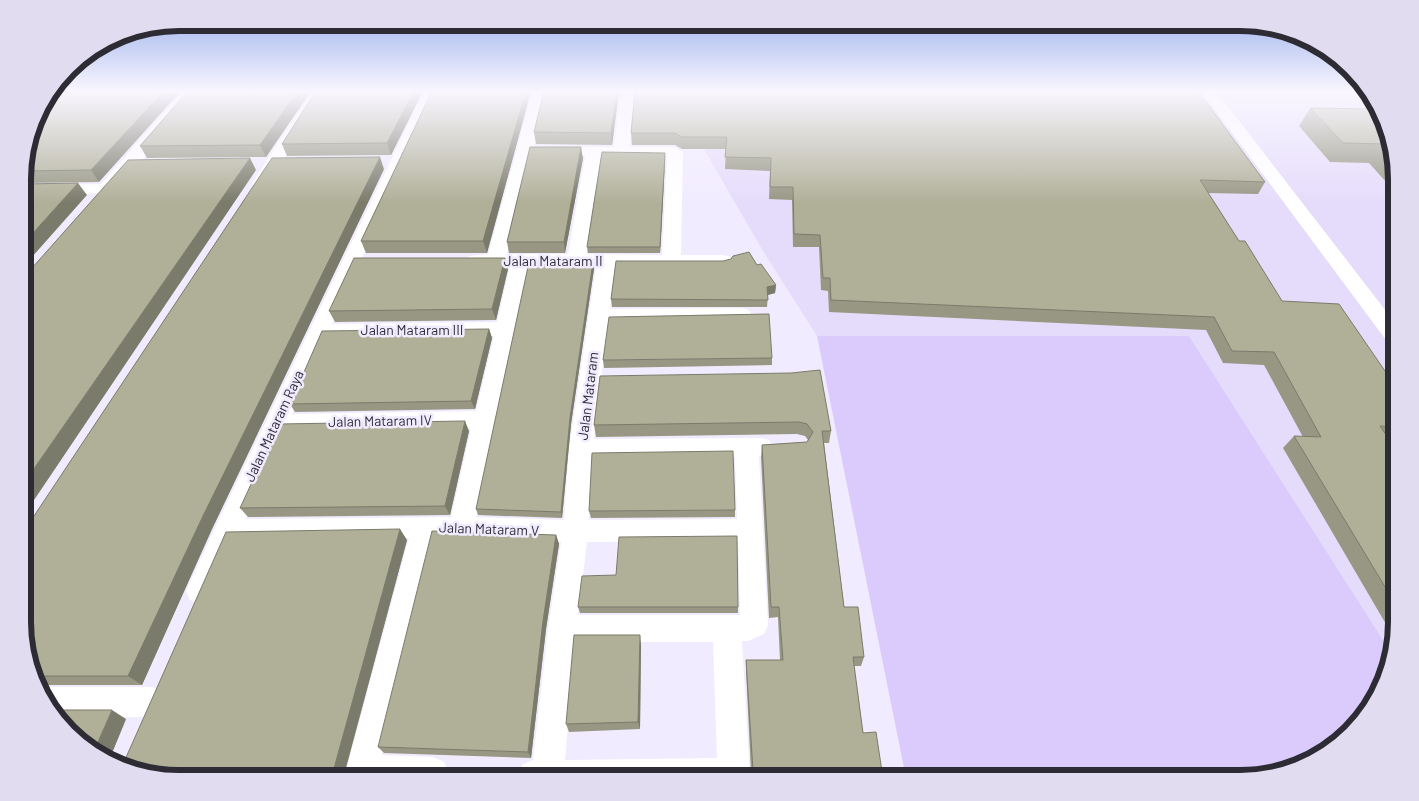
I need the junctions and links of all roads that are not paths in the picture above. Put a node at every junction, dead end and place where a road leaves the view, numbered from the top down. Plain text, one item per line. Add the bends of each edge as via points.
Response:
1 (160, 128) edge
2 (296, 128) edge
3 (408, 128) edge
4 (530, 128) edge
5 (624, 128) edge
6 (1236, 128) edge
7 (524, 152) junction
8 (594, 152) junction
9 (621, 152) junction
10 (128, 165) junction
11 (152, 165) edge
12 (108, 189) junction
13 (31, 190) edge
14 (250, 198) edge
15 (88, 210) edge
16 (458, 260) edge
17 (496, 260) junction
18 (576, 260) junction
19 (723, 260) edge
20 (522, 261) junction
21 (606, 261) junction
22 (671, 261) junction
23 (763, 315) edge
24 (598, 316) junction
25 (1387, 327) edge
26 (507, 329) junction
27 (318, 331) junction
28 (484, 420) junction
29 (276, 423) junction
30 (780, 446) edge
31 (747, 448) junction
32 (581, 449) junction
33 (425, 527) junction
34 (461, 527) junction
35 (227, 530) junction
36 (751, 530) junction
37 (576, 531) junction
38 (192, 611) edge
39 (727, 628) junction
40 (562, 629) junction
41 (55, 702) edge
42 (151, 705) edge
43 (733, 769) edge
44 (362, 770) edge
45 (549, 770) edge

1 - 10 street
2 - 14 street
3 - 27 street, Jalan Mataram Raya via 388,162 362,261
4 - 7 street
5 - 9 street
6 - 25 street
7 - 8 street
7 - 17 street
8 - 9 street
8 - 18 street
9 - 22 street via 674,152
10 - 11 street
10 - 12 street
12 - 13 street
12 - 15 street
16 - 17 street, Jalan Mataram II
17 - 20 street, Jalan Mataram II
18 - 20 street, Jalan Mataram II
18 - 21 street, Jalan Mataram II
19 - 22 street, Jalan Mataram II
20 - 26 street
21 - 22 street, Jalan Mataram II
21 - 24 street, Jalan Mataram
23 - 24 street
24 - 32 street, Jalan Mataram via 599,378
26 - 27 street, Jalan Mataram III
26 - 28 street
27 - 29 street, Jalan Mataram Raya
28 - 29 street, Jalan Mataram IV
28 - 34 street
29 - 35 street, Jalan Mataram Raya
30 - 31 street
31 - 32 street
31 - 36 street
32 - 37 street, Jalan Mataram
33 - 34 street, Jalan Mataram V
33 - 35 street, Jalan Mataram V
33 - 44 street
34 - 37 street, Jalan Mataram V
35 - 38 street, Jalan Mataram Raya
36 - 37 street, Jalan Mataram V
36 - 39 street via 754,625
37 - 40 street, Jalan Mataram
39 - 40 street
39 - 43 street
40 - 45 street, Jalan Mataram
41 - 42 street

